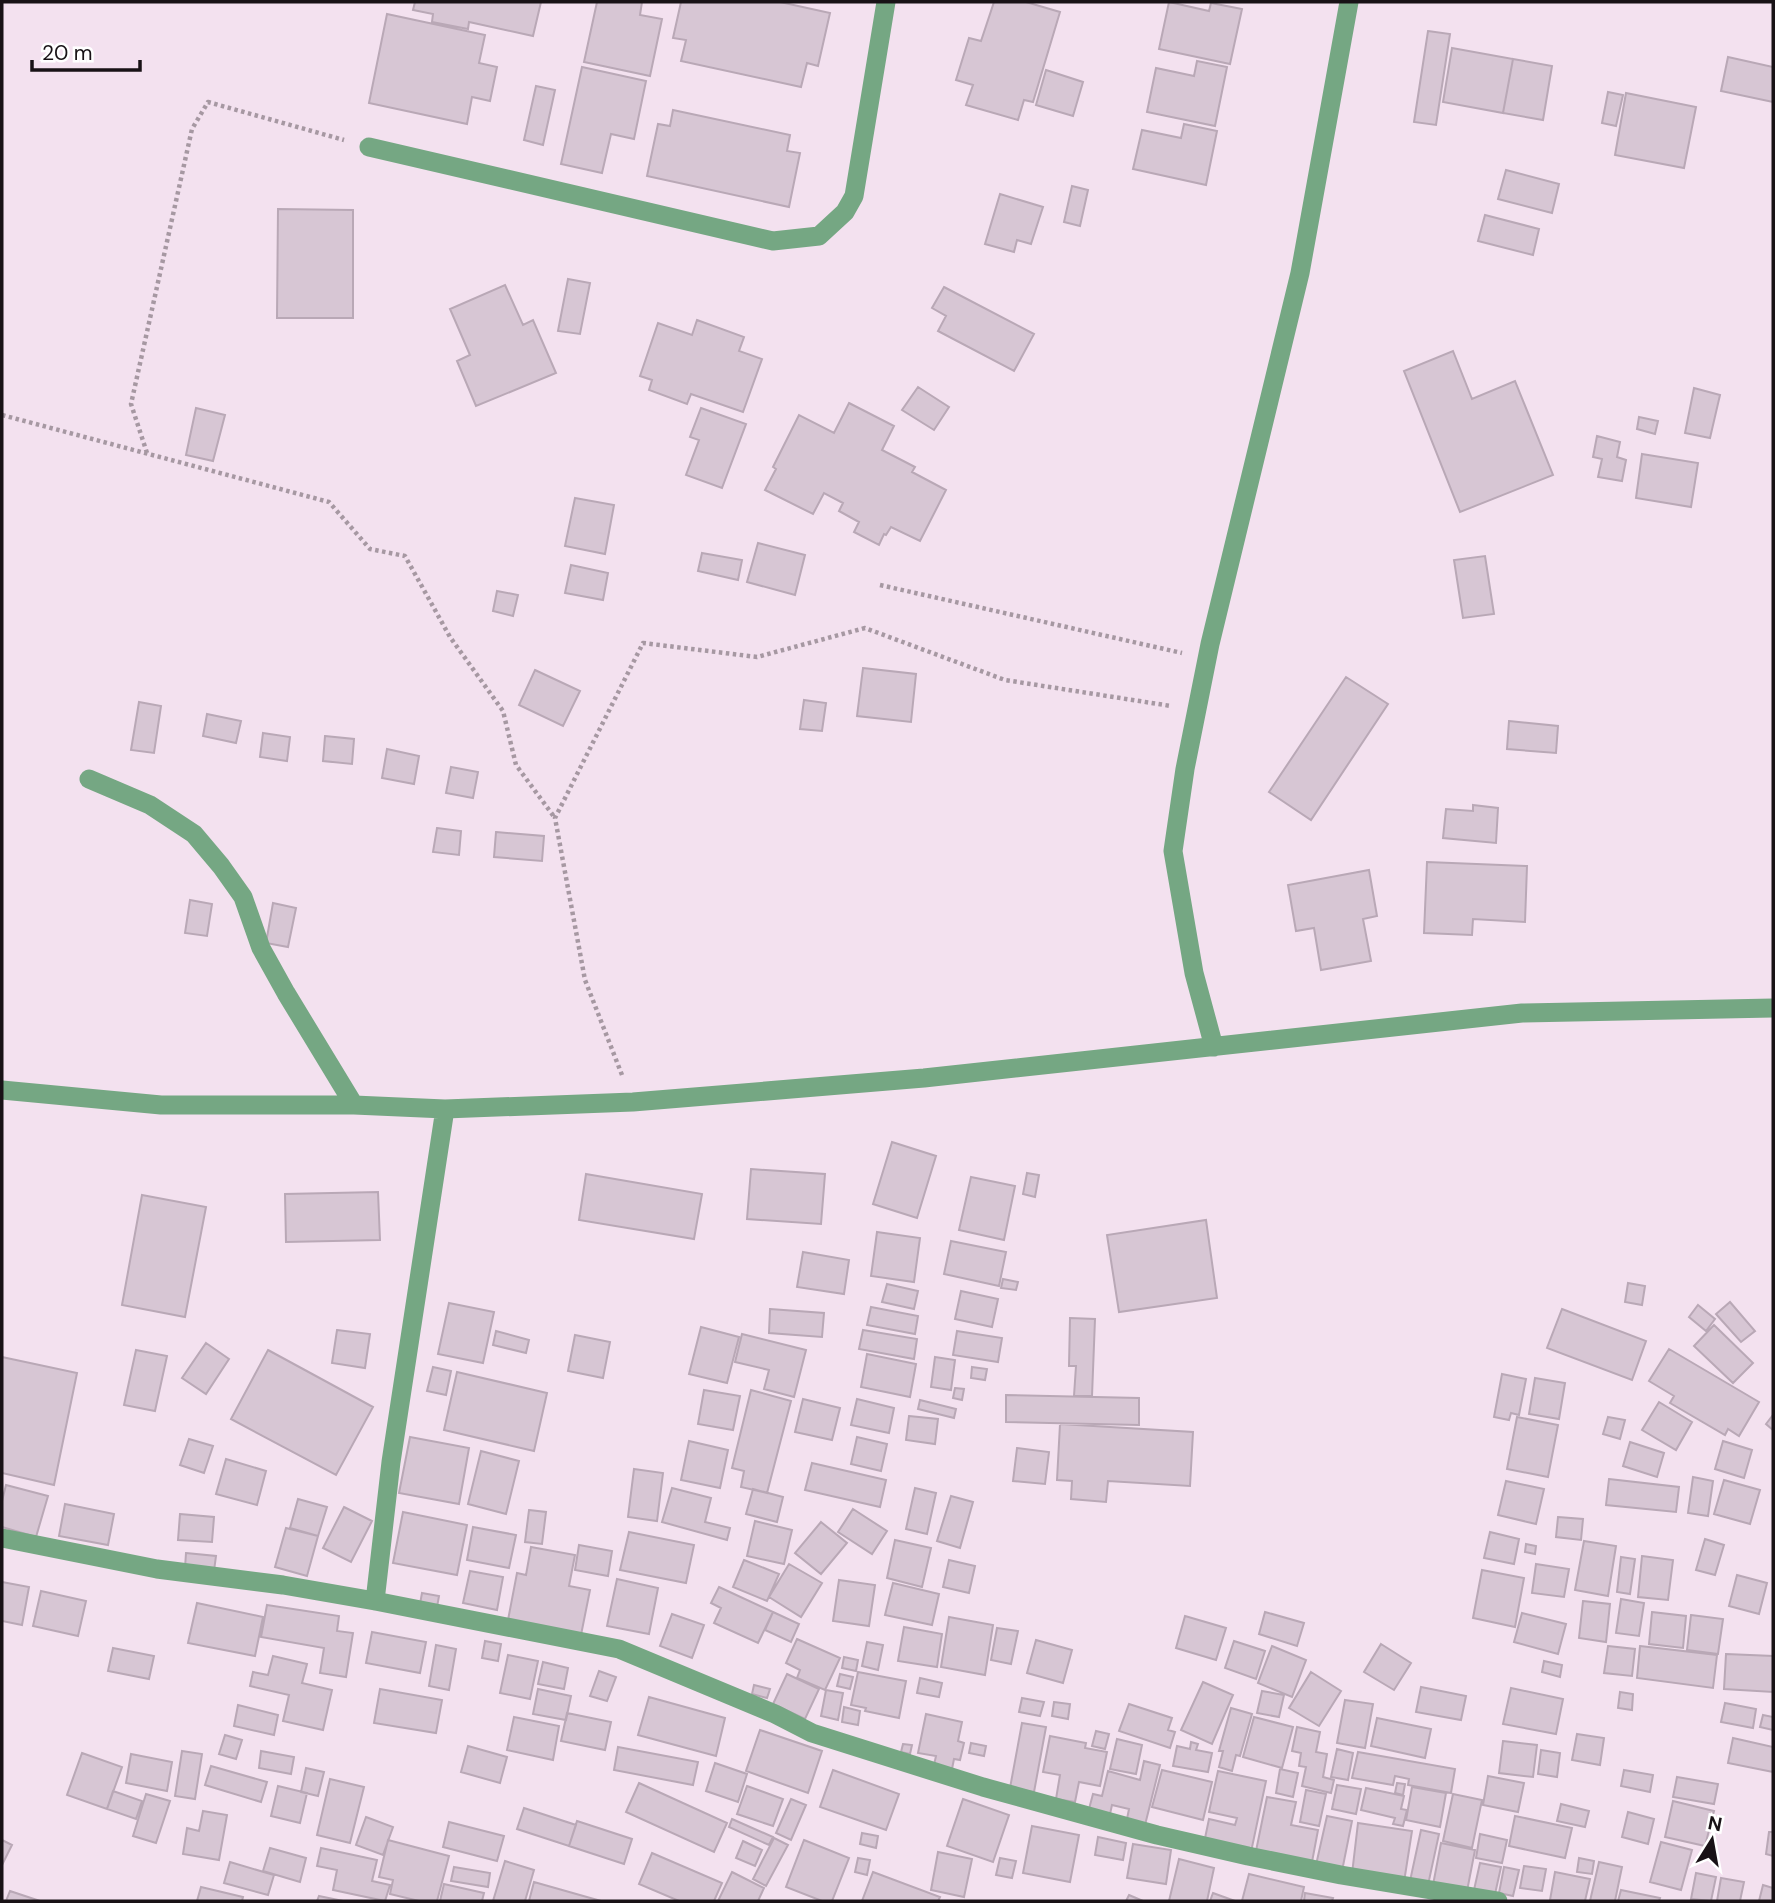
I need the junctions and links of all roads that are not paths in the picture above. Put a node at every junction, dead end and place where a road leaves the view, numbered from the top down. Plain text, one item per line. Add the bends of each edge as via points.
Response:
1 (886, 2) edge
2 (1349, 2) edge
3 (369, 147) road end
4 (89, 779) dead end
5 (1773, 1008) edge
6 (1214, 1047) junction
7 (2, 1090) edge
8 (354, 1105) junction
9 (445, 1109) junction
10 (2, 1538) edge
11 (375, 1601) junction
12 (1498, 1901) edge

1 - 3 street via 854,196 845,212 819,236 773,241
2 - 6 street via 1300,273 1207,659 1173,851 1194,973
4 - 8 street via 149,805 194,834 221,866 243,897 261,948 286,993
5 - 6 street via 1522,1013
6 - 9 street via 925,1078 633,1102
7 - 8 street via 161,1105
8 - 9 street
9 - 11 street via 391,1462
10 - 11 street via 157,1569
11 - 12 street via 619,1649 812,1733 1144,1832 1315,1870

